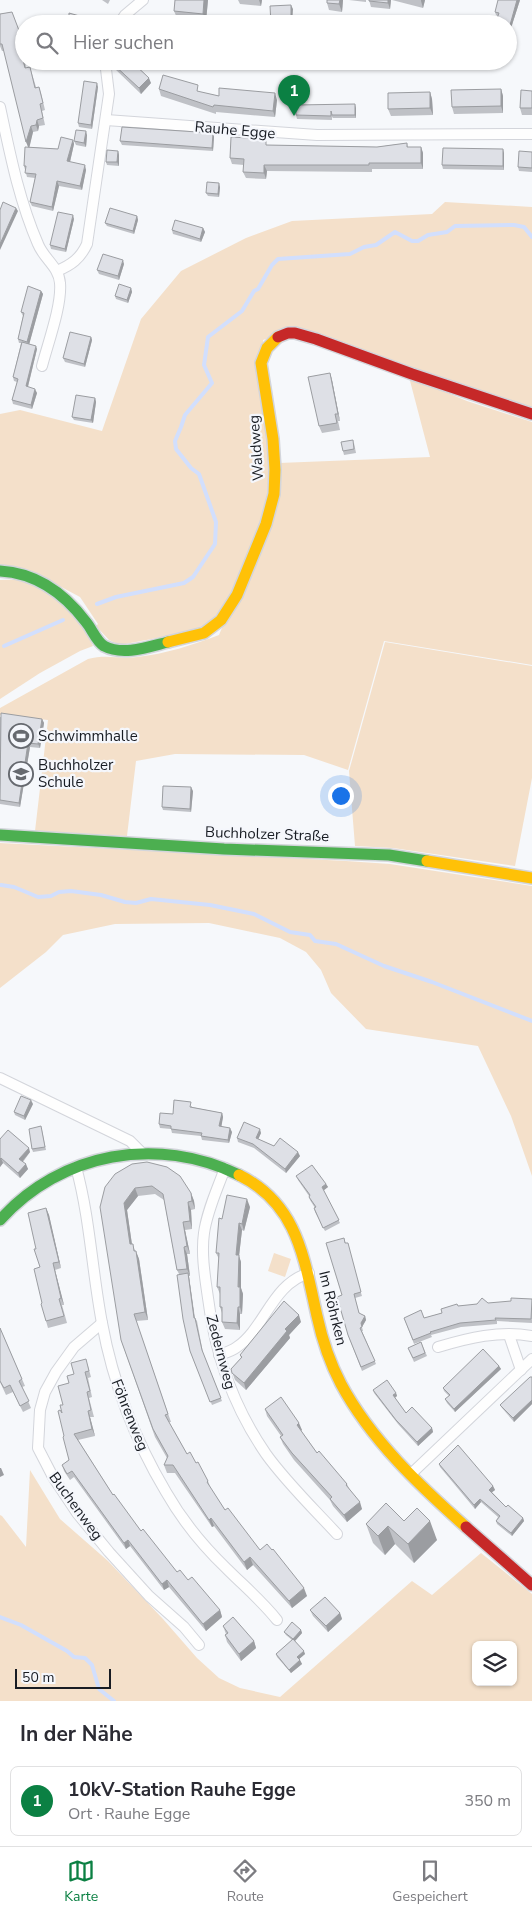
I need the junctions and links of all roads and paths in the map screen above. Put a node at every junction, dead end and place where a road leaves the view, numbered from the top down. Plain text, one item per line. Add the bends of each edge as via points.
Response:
1 (143, 0) edge
2 (125, 15) edge
3 (106, 70) edge
4 (0, 107) edge
5 (106, 120) junction
6 (532, 134) edge
7 (58, 271) junction
8 (42, 366) dead end
9 (532, 414) edge
10 (0, 571) edge
11 (0, 835) edge
12 (532, 878) edge
13 (0, 1078) edge
14 (143, 1154) junction
15 (76, 1167) junction
16 (225, 1168) junction
17 (0, 1220) edge
18 (309, 1273) junction
19 (102, 1323) junction
20 (509, 1335) junction
21 (532, 1336) edge
22 (438, 1346) dead end
23 (219, 1355) junction
24 (532, 1359) edge
25 (521, 1370) junction
26 (410, 1474) junction
27 (337, 1534) dead end
28 (532, 1585) edge
29 (277, 1620) dead end
30 (199, 1645) dead end

1 - 2 street
3 - 5 street via 109,94
4 - 7 street via 25,210 45,258
5 - 6 street, Rauhe Egge via 317,135
5 - 7 street via 86,244 75,262
7 - 8 street via 61,293
9 - 10 street, Waldweg via 331,345 288,334 269,344 261,363 274,443 275,481 269,515 231,606 216,626 194,637 119,651 103,646 80,614 51,587 36,578 10,570
11 - 12 street, Buchholzer Straße via 389,855
13 - 14 street via 130,1141
14 - 15 street, Im Röhrken via 110,1157
14 - 16 street, Im Röhrken via 189,1157
15 - 17 street, Im Röhrken via 51,1178 25,1196
15 - 19 street, Föhrenweg via 88,1221
16 - 18 street, Im Röhrken via 247,1178 265,1192 289,1220 302,1247
16 - 23 street, Zedernweg via 204,1235 204,1268
18 - 23 street via 296,1277 277,1296 237,1347
18 - 26 street, Im Röhrken via 326,1346 346,1393 375,1434
19 - 29 street, Föhrenweg via 118,1392 166,1493 191,1529
19 - 30 street, Buchenweg via 74,1346 45,1392 40,1410 38,1448 77,1513 149,1596
20 - 21 street
20 - 22 street via 492,1334
20 - 25 street
23 - 27 street, Zedernweg via 224,1376 238,1407 266,1454
24 - 25 street
25 - 26 street
26 - 28 street, Im Röhrken

